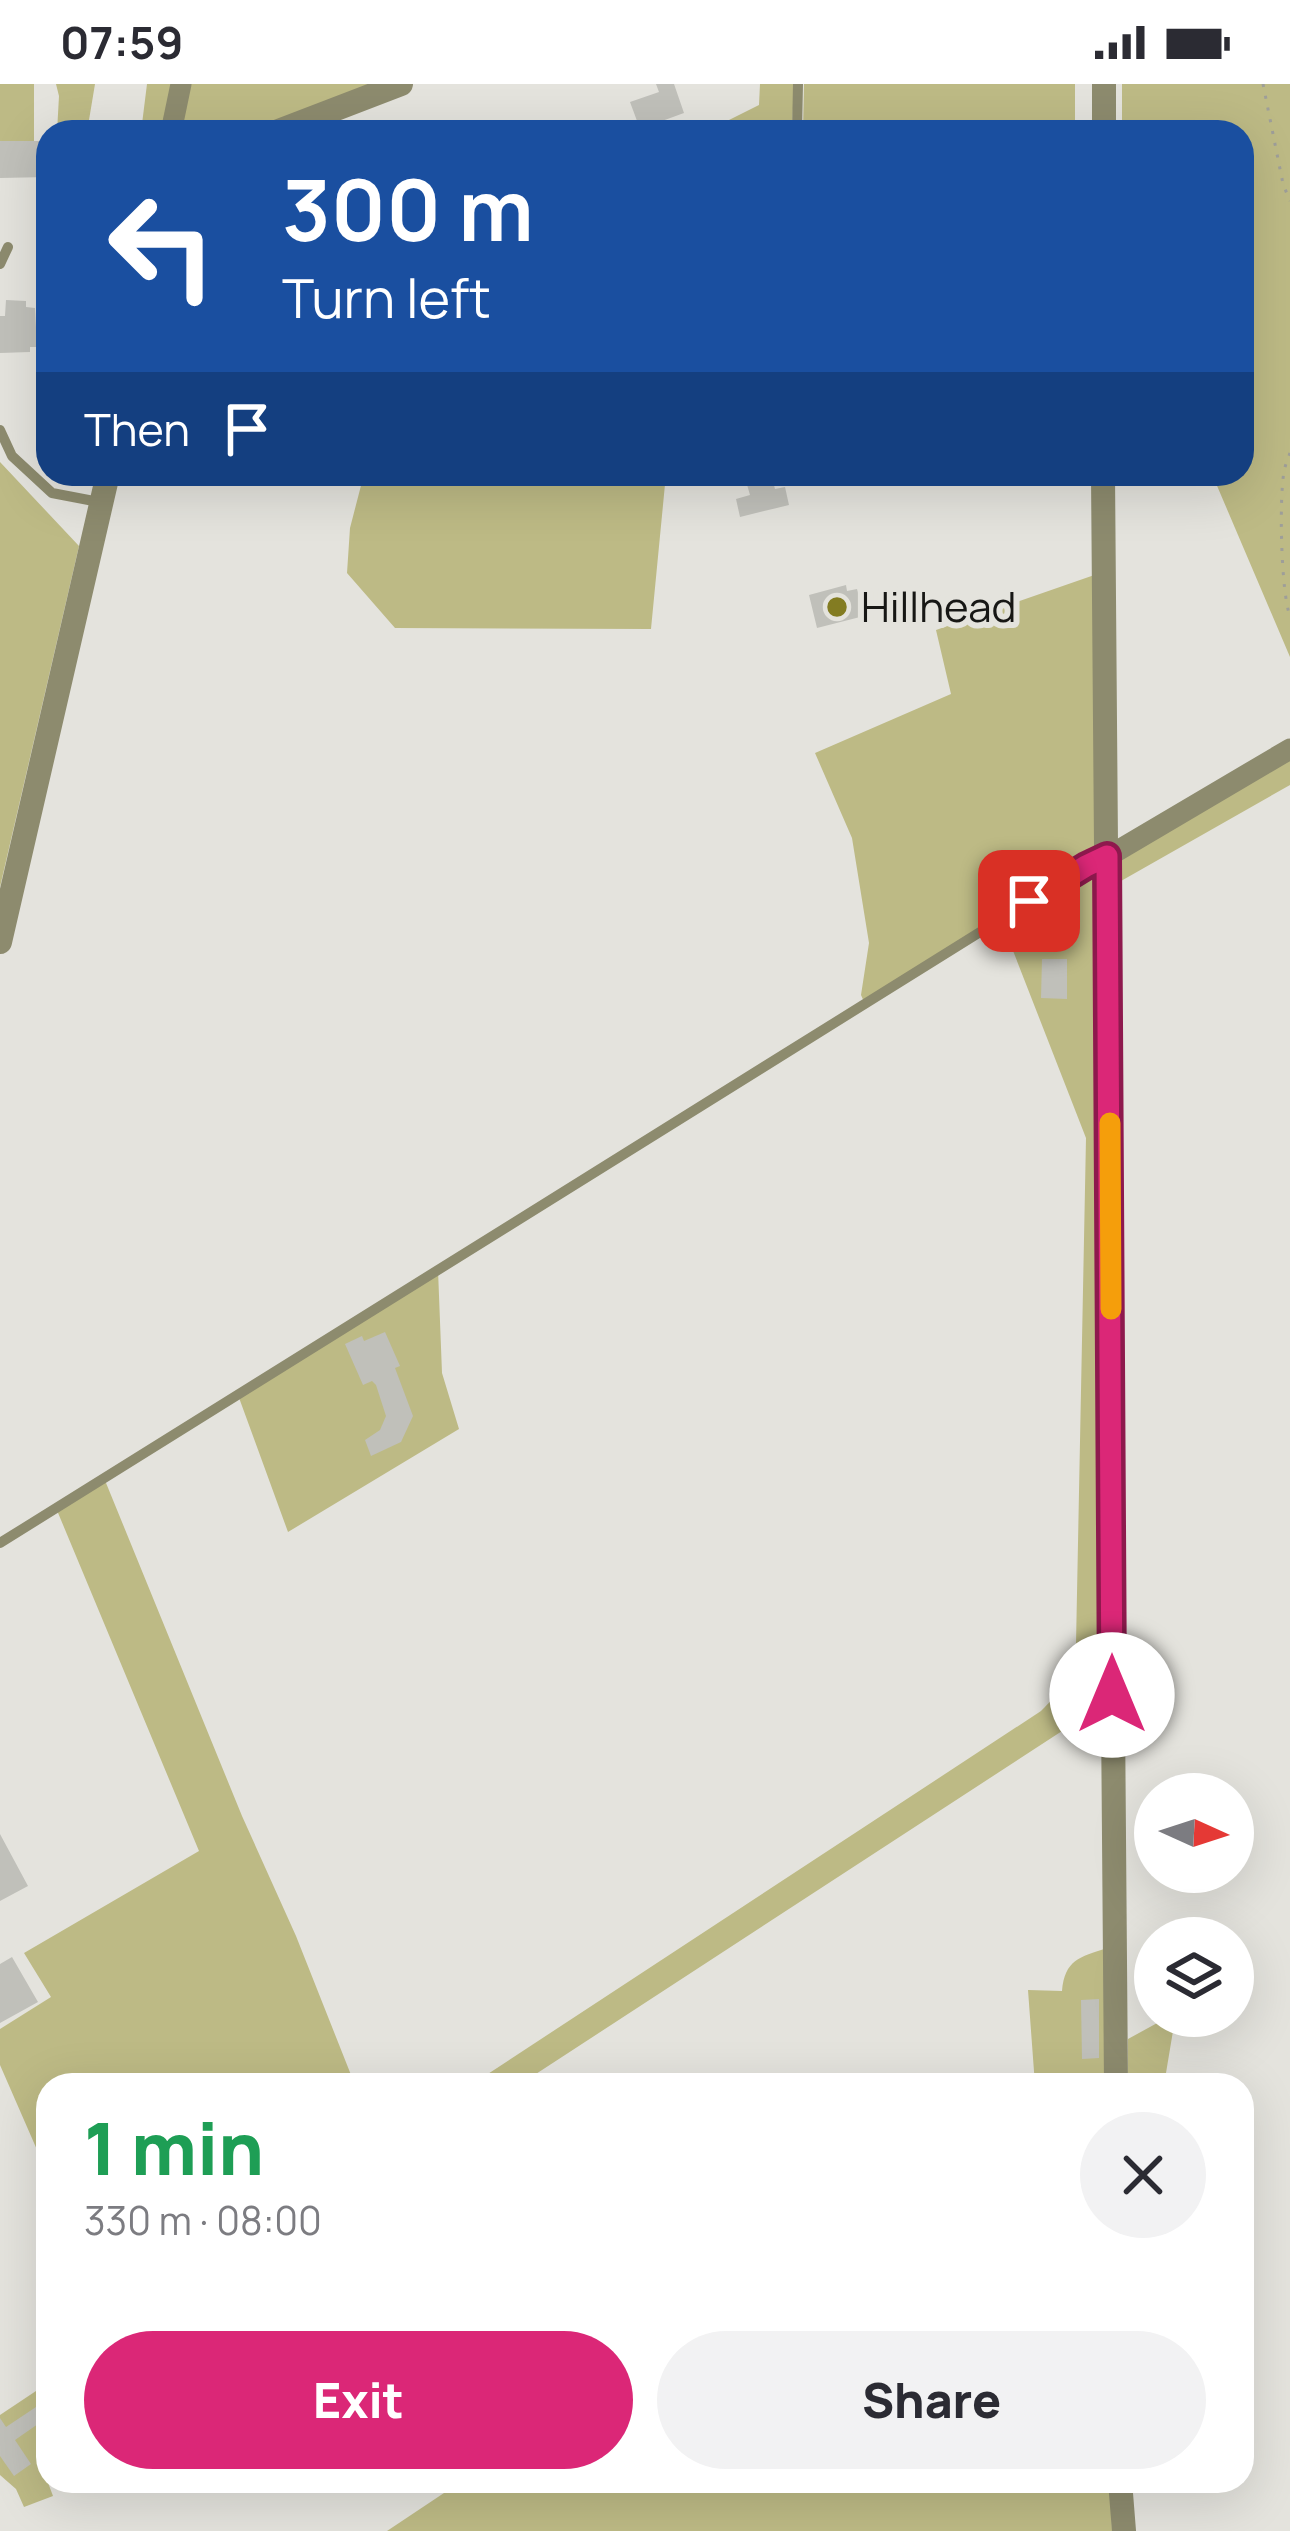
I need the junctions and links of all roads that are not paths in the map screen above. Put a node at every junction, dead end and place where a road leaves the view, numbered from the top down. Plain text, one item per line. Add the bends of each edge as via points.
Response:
1 (181, 84) edge
2 (401, 84) edge
3 (798, 84) edge
4 (1104, 84) edge
5 (174, 120) edge
6 (307, 120) edge
7 (797, 120) edge
8 (1104, 120) edge
9 (8, 247) dead end
10 (0, 264) edge
11 (0, 430) edge
12 (36, 478) edge
13 (44, 486) edge
14 (106, 486) edge
15 (1103, 486) edge
16 (103, 503) junction
17 (1290, 749) edge
18 (1107, 856) junction
19 (0, 942) edge
20 (0, 1543) edge
21 (1116, 2073) edge
22 (1121, 2493) edge
23 (1124, 2531) edge

1 - 5 street
2 - 6 street
3 - 7 lane
4 - 8 street
9 - 10 lane
11 - 12 lane
13 - 16 lane
14 - 16 street
15 - 18 street
16 - 19 street
17 - 18 street
18 - 20 lane
18 - 21 street
22 - 23 street

